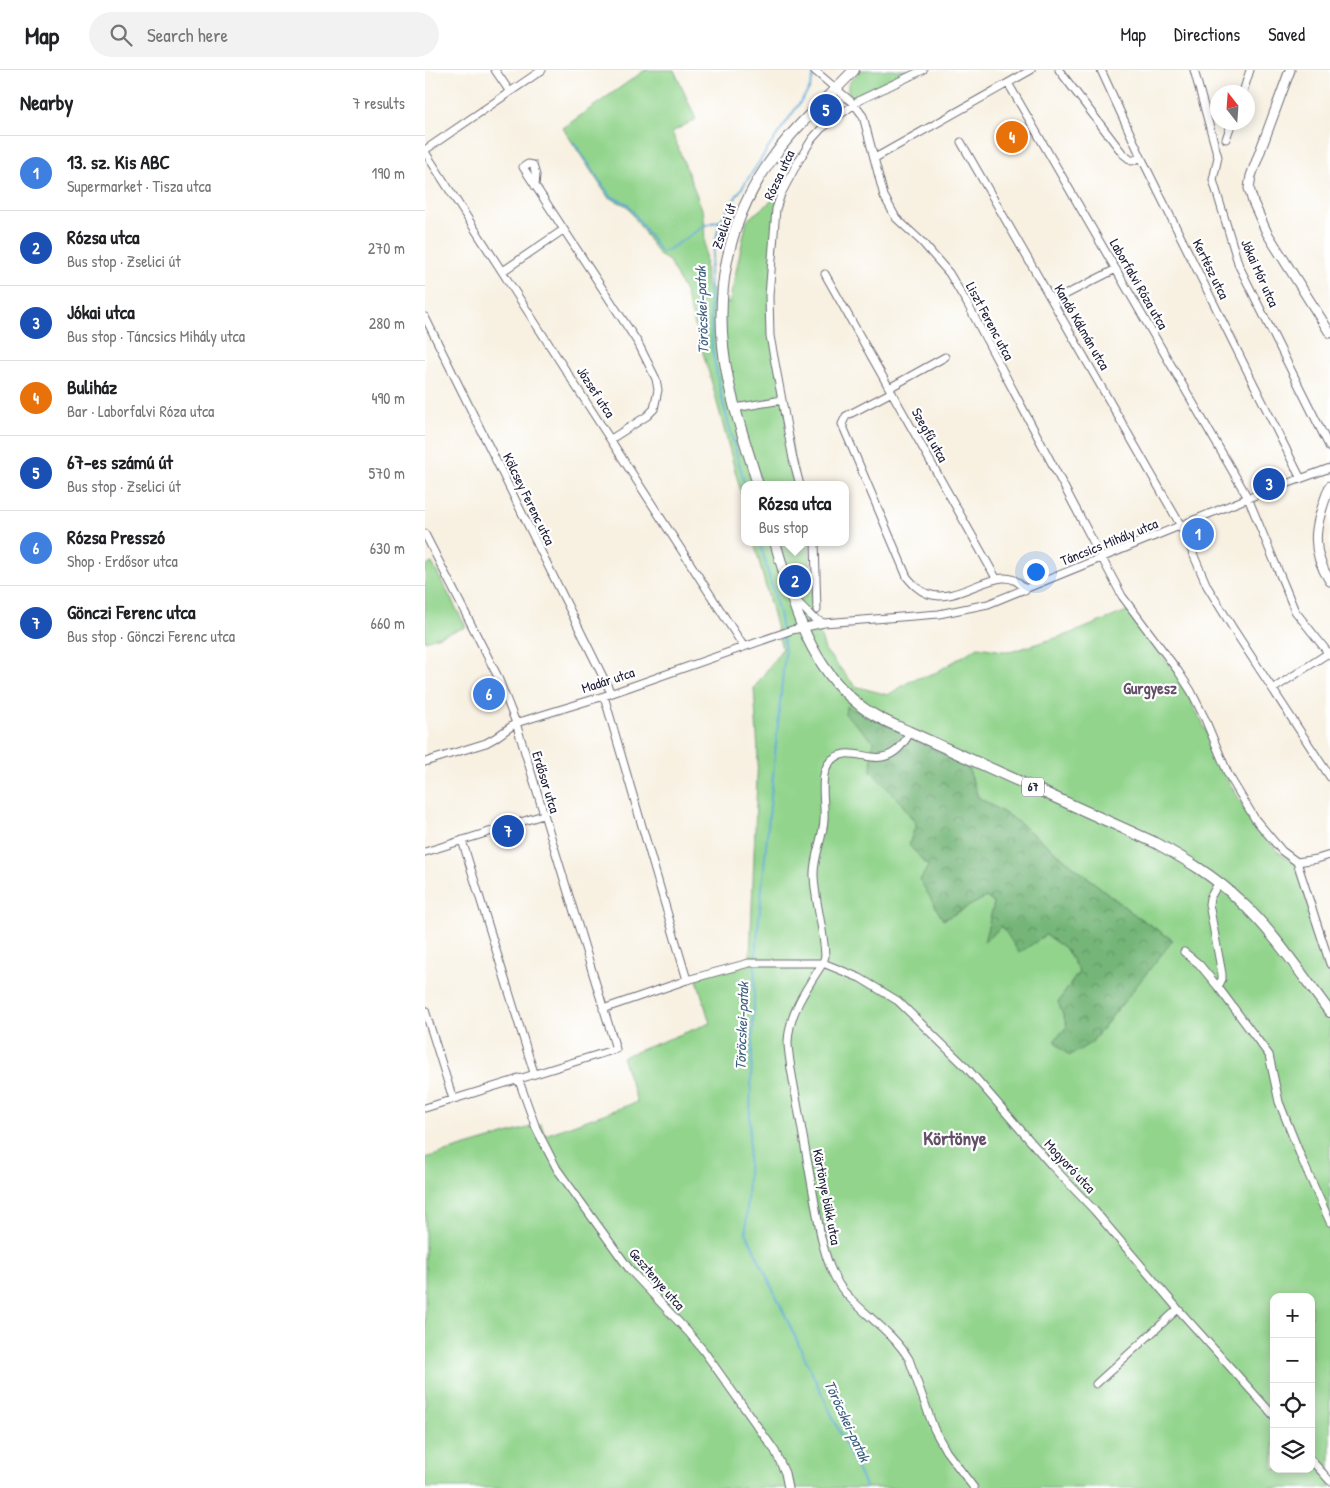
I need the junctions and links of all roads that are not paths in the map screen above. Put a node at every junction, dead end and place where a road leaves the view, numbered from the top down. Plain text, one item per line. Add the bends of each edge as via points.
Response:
1 (495, 70) edge
2 (542, 70) edge
3 (814, 70) edge
4 (855, 70) edge
5 (923, 70) edge
6 (1031, 70) edge
7 (1059, 70) edge
8 (1101, 70) edge
9 (1194, 70) edge
10 (1250, 70) edge
11 (1290, 70) edge
12 (1008, 83) junction
13 (1245, 85) edge
14 (837, 88) junction
15 (510, 92) junction
16 (854, 104) junction
17 (1229, 130) edge
18 (1226, 139) dead end
19 (961, 142) dead end
20 (425, 151) edge
21 (1141, 157) junction
22 (875, 158) junction
23 (535, 186) dead end
24 (563, 230) junction
25 (1116, 269) junction
26 (503, 271) junction
27 (825, 274) dead end
28 (1053, 301) junction
29 (425, 317) edge
30 (1330, 333) edge
31 (945, 357) dead end
32 (890, 390) junction
33 (782, 400) junction
34 (735, 408) junction
35 (611, 439) junction
36 (1330, 448) edge
37 (1330, 468) edge
38 (1301, 479) junction
39 (757, 481) edge
40 (799, 481) edge
41 (1330, 486) edge
42 (1248, 498) junction
43 (1181, 526) junction
44 (425, 534) edge
45 (776, 546) edge
46 (815, 546) edge
47 (1102, 558) junction
48 (996, 578) junction
49 (1330, 581) edge
50 (1025, 590) junction
51 (791, 593) junction
52 (817, 610) dead end
53 (824, 623) junction
54 (797, 628) junction
55 (744, 647) junction
56 (1329, 653) edge
57 (1273, 689) junction
58 (607, 694) junction
59 (516, 723) junction
60 (910, 732) junction
61 (425, 762) edge
62 (1330, 777) edge
63 (543, 815) junction
64 (462, 840) junction
65 (425, 852) edge
66 (1330, 855) edge
67 (1297, 862) junction
68 (1219, 882) junction
69 (1184, 952) dead end
70 (823, 963) junction
71 (1330, 964) edge
72 (687, 980) junction
73 (1219, 987) junction
74 (603, 1009) junction
75 (425, 1010) edge
76 (1330, 1012) edge
77 (534, 1073) junction
78 (518, 1078) junction
79 (453, 1099) junction
80 (425, 1108) edge
81 (1330, 1222) edge
82 (1178, 1309) junction
83 (1095, 1384) dead end
84 (1270, 1412) edge
85 (1315, 1464) edge
86 (1330, 1481) edge
87 (788, 1488) edge
88 (974, 1488) edge

1 - 15 street
2 - 15 street
3 - 14 street, Liszt Ferenc utca
4 - 14 main road, Zselici út
5 - 16 street, Rózsa utca
6 - 12 street
7 - 21 street via 1123,154 1132,161
8 - 21 street, Kertész utca
9 - 36 street, Jókai Mór utca via 1218,158 1213,180 1239,266
10 - 13 street
11 - 30 street via 1249,188 1267,233
12 - 22 street
12 - 25 street, Laborfalvi Róza utca
14 - 16 street, Liszt Ferenc utca
14 - 34 main road, Zselici út via 774,156 750,194 733,235 726,264 721,321 725,362
15 - 20 street
16 - 22 street, Liszt Ferenc utca via 863,116
16 - 33 street, Rózsa utca via 812,139 776,209 769,320
17 - 18 street
19 - 28 street, Kandó Kálmán utca
20 - 26 street, József utca
21 - 38 street, Kertész utca
22 - 47 street, Liszt Ferenc utca via 884,196 895,218 949,273
23 - 24 street
24 - 26 street
24 - 35 street via 637,343 656,379 658,390 654,409
25 - 28 street
25 - 42 street, Laborfalvi Róza utca
26 - 35 street, József utca
27 - 32 street, Szegfű utca
28 - 43 street, Kandó Kálmán utca
29 - 58 street, Kölcsey Ferenc utca
31 - 32 street
32 - 48 street, Szegfű utca
32 - 48 street via 846,416 843,424 907,577 929,594 946,595 966,591
33 - 34 street
33 - 40 street, Rózsa utca
34 - 39 main road, Zselici út
35 - 55 street, József utca
37 - 38 street, Táncsics Mihály utca
38 - 42 street, Táncsics Mihály utca
41 - 49 street via 1317,529 1316,544
42 - 43 street, Táncsics Mihály utca
42 - 56 street, Laborfalvi Róza utca via 1295,611
43 - 47 street, Táncsics Mihály utca
43 - 57 street, Kandó Kálmán utca via 1207,586
44 - 59 street, Erdősor utca via 497,675
45 - 51 main road, 67
46 - 52 street
47 - 50 street, Táncsics Mihály utca
47 - 67 street, Liszt Ferenc utca via 1122,596 1191,691 1228,774 1255,819 1282,851
48 - 50 street via 1014,578
50 - 53 street, Táncsics Mihály utca via 987,604 939,614
51 - 53 street via 805,611
51 - 54 main road, 67
53 - 54 street, Táncsics Mihály utca
54 - 55 street, Madár utca
54 - 60 main road, 67 via 849,696
55 - 58 street, Madár utca
56 - 57 street
57 - 62 street, Kandó Kálmán utca
58 - 59 street, Madár utca
58 - 72 street, Kölcsey Ferenc utca
59 - 61 street, Madár utca via 485,743
59 - 63 street, Erdősor utca
60 - 68 main road, 67 via 1156,843
60 - 70 street via 903,746 885,757 844,754 836,757 824,770 824,822 814,876 825,949
63 - 64 street
63 - 74 street, Erdősor utca
64 - 65 street
64 - 77 street
66 - 67 street
67 - 71 street
68 - 73 street via 1209,898 1222,974
68 - 76 main road, 67 via 1263,924
69 - 73 street
70 - 72 street via 749,963
70 - 82 street, Mogyoró utca via 860,978 898,1000 917,1018 967,1068
70 - 88 street, Körtönye bükk utca via 800,999 788,1042 827,1260 848,1296 903,1349 934,1429
72 - 74 street
73 - 81 street via 1269,1055 1279,1102
74 - 77 street, Erdősor utca via 616,1049
75 - 79 street
77 - 78 street
78 - 79 street
78 - 87 street, Gesztenye utca via 536,1128 557,1169 630,1270 689,1333 714,1366 775,1451
79 - 80 street
82 - 83 street
82 - 84 street, Mogyoró utca
85 - 86 street

